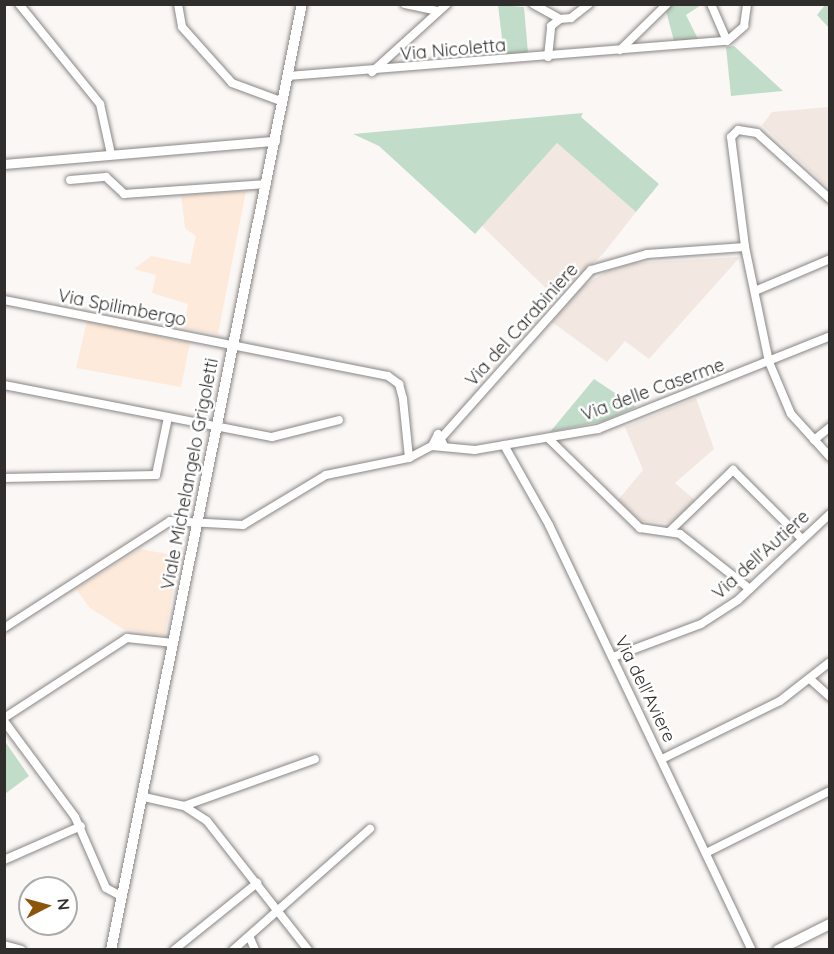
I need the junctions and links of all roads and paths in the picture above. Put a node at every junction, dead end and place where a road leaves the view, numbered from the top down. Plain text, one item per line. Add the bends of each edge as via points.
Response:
1 (19, 4) edge
2 (178, 4) edge
3 (302, 4) edge
4 (405, 4) edge
5 (447, 4) edge
6 (533, 4) edge
7 (589, 4) edge
8 (667, 4) edge
9 (711, 4) edge
10 (747, 4) edge
11 (438, 11) junction
12 (560, 18) junction
13 (727, 41) junction
14 (620, 50) junction
15 (548, 57) junction
16 (372, 72) junction
17 (288, 76) junction
18 (283, 102) junction
19 (275, 141) junction
20 (111, 154) junction
21 (4, 164) edge
22 (70, 180) dead end
23 (267, 184) junction
24 (830, 199) edge
25 (745, 247) junction
26 (830, 259) edge
27 (755, 291) junction
28 (4, 300) edge
29 (830, 336) edge
30 (233, 345) junction
31 (769, 362) junction
32 (4, 385) edge
33 (168, 417) junction
34 (339, 420) dead end
35 (217, 427) junction
36 (830, 427) edge
37 (443, 436) junction
38 (548, 438) junction
39 (814, 440) junction
40 (504, 445) junction
41 (432, 446) junction
42 (444, 446) junction
43 (830, 457) edge
44 (409, 458) junction
45 (4, 478) edge
46 (830, 514) edge
47 (198, 520) junction
48 (670, 531) junction
49 (802, 540) junction
50 (750, 589) junction
51 (4, 628) edge
52 (174, 643) junction
53 (613, 657) junction
54 (830, 662) edge
55 (810, 679) junction
56 (830, 697) edge
57 (4, 720) edge
58 (315, 759) dead end
59 (662, 759) junction
60 (830, 791) edge
61 (144, 797) junction
62 (184, 806) junction
63 (81, 826) junction
64 (370, 829) dead end
65 (706, 853) junction
66 (4, 860) edge
67 (257, 883) junction
68 (123, 897) junction
69 (281, 912) junction
70 (830, 924) edge
71 (250, 938) junction
72 (4, 945) edge
73 (21, 950) edge
74 (111, 950) edge
75 (174, 950) edge
76 (233, 950) edge
77 (255, 950) edge
78 (308, 950) edge
79 (752, 950) edge
80 (778, 950) edge

1 - 20 street via 100,104
2 - 18 street via 182,27 232,83
3 - 17 main road, Viale Michelangelo Grigoletti
4 - 11 street
5 - 11 street
6 - 12 street
7 - 12 street via 571,18
8 - 14 street
9 - 13 street
10 - 13 street via 744,26
11 - 16 street
12 - 15 street via 551,26
13 - 14 street, Via Nicoletta
14 - 15 street, Via Nicoletta
15 - 16 street, Via Nicoletta
16 - 17 street, Via Nicoletta
17 - 18 main road, Viale Michelangelo Grigoletti
18 - 19 main road, Viale Michelangelo Grigoletti
19 - 20 street
19 - 23 main road, Viale Michelangelo Grigoletti
20 - 21 street
22 - 23 street via 106,177 124,194
23 - 30 main road, Viale Michelangelo Grigoletti
24 - 25 street via 757,132 738,130 730,137
25 - 27 street
25 - 37 street, Via del Carabiniere via 647,254 591,270
26 - 27 street
27 - 31 street
28 - 30 street, Via Spilimbergo
29 - 31 street, Via delle Caserme
30 - 35 main road, Viale Michelangelo Grigoletti
30 - 44 street, Via Spilimbergo via 388,376 399,384 403,399
31 - 38 street, Via delle Caserme via 598,429
31 - 39 street via 791,414
32 - 33 street
33 - 35 street
33 - 45 street via 156,475
34 - 35 street via 272,437
35 - 47 main road, Viale Michelangelo Grigoletti
36 - 39 street
37 - 41 street, Via delle Caserme via 432,437
37 - 42 street
38 - 40 street, Via delle Caserme
38 - 48 street via 640,528
39 - 43 street
40 - 42 street, Via delle Caserme via 458,451
40 - 53 street, Via dell'Aviere
41 - 42 street, Via delle Caserme
41 - 44 street, Via delle Caserme
44 - 47 street, Via delle Caserme via 326,475 243,525
46 - 49 street, Via dell'Autiere
47 - 51 street, Via delle Caserme via 170,521
47 - 52 main road, Viale Michelangelo Grigoletti
48 - 49 street via 733,470
48 - 50 street
49 - 50 street, Via dell'Autiere
50 - 53 street, Via dell'Autiere via 701,624
52 - 57 street via 127,638
52 - 61 main road, Viale Michelangelo Grigoletti
53 - 59 street, Via dell'Aviere
54 - 55 street
55 - 56 street
55 - 59 street via 743,722
57 - 63 street
58 - 62 street
59 - 65 street, Via dell'Aviere
60 - 65 street
61 - 62 street
61 - 68 main road, Viale Michelangelo Grigoletti
62 - 67 street via 207,821
63 - 66 street
63 - 68 street via 106,888
64 - 69 street
65 - 79 street, Via dell'Aviere
67 - 69 street
67 - 75 street
68 - 74 main road, Viale Michelangelo Grigoletti
69 - 71 street
69 - 78 street
70 - 80 main road
71 - 76 street
71 - 77 street
72 - 73 street

